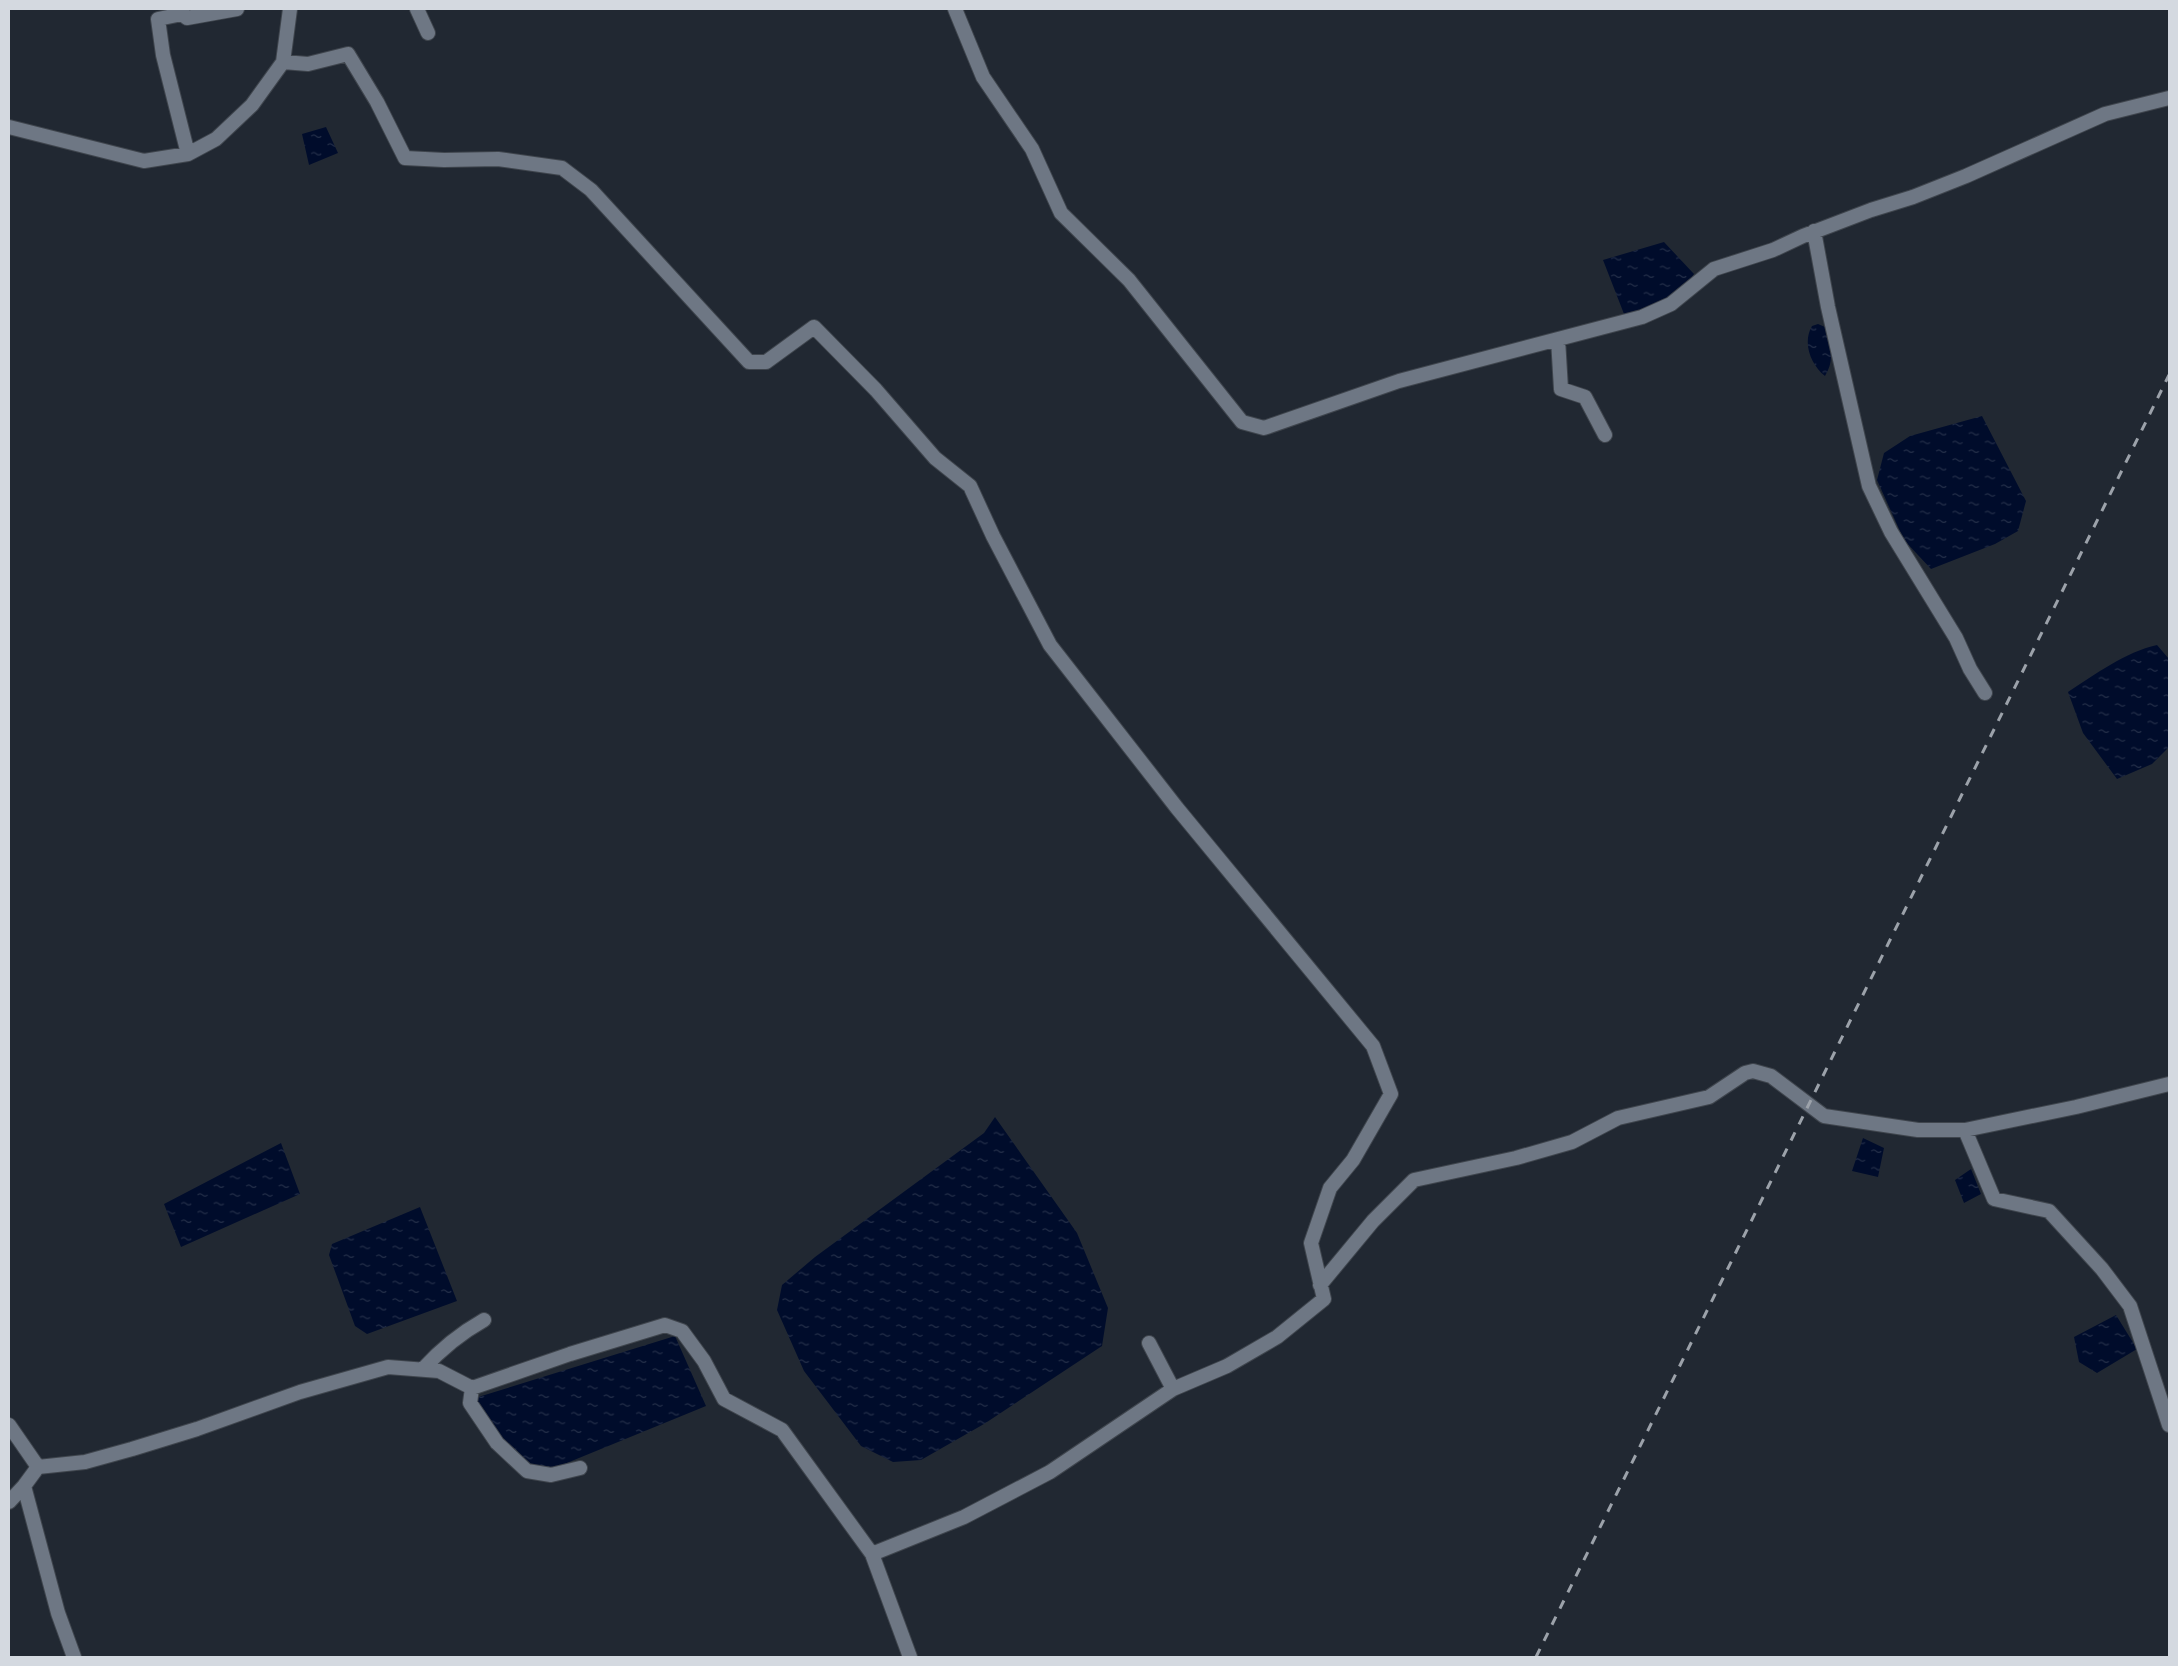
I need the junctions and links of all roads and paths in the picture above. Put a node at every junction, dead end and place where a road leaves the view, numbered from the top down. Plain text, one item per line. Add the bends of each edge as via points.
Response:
1 (237, 9) edge
2 (290, 9) edge
3 (417, 9) edge
4 (955, 9) edge
5 (428, 33) dead end
6 (283, 62) junction
7 (2169, 98) edge
8 (9, 127) edge
9 (188, 154) junction
10 (1814, 231) junction
11 (1558, 339) junction
12 (1606, 435) dead end
13 (1985, 693) dead end
14 (2169, 1084) edge
15 (1965, 1130) junction
16 (1320, 1285) junction
17 (484, 1320) dead end
18 (1149, 1344) dead end
19 (423, 1369) junction
20 (472, 1388) junction
21 (1173, 1389) junction
22 (9, 1425) edge
23 (2169, 1425) edge
24 (38, 1467) junction
25 (580, 1468) dead end
26 (24, 1486) junction
27 (9, 1502) edge
28 (872, 1554) junction
29 (74, 1657) edge
30 (910, 1657) edge

1 - 9 street via 187,18 182,14 158,19 163,55
2 - 6 street
3 - 5 street
4 - 11 street via 983,77 1032,149 1060,213 1130,280 1242,422 1264,428 1399,381
6 - 9 street via 252,105 216,139
6 - 16 street via 308,64 348,54 405,158 498,159 562,168 591,190 748,362 766,362 814,327 876,390 935,458 970,486 1050,645 1177,808 1373,1046 1392,1094 1354,1160 1330,1188 1311,1243
7 - 10 street via 2105,114 1913,198
8 - 9 street via 144,161
10 - 11 street via 1773,250 1714,269 1672,304 1642,317
10 - 13 street via 1869,486 1891,532 1956,638
11 - 12 street via 1561,388 1585,397
14 - 15 street
15 - 16 street via 1918,1130 1824,1116 1771,1076 1754,1071 1745,1073 1709,1097 1618,1118 1572,1142 1414,1180 1373,1220
15 - 23 street via 1994,1199 2049,1211 2102,1269 2130,1306
16 - 21 street via 1324,1299 1277,1337 1226,1366
17 - 19 street via 466,1330
18 - 21 street
19 - 20 street via 439,1371
19 - 24 street via 388,1367 300,1392 132,1449 85,1462
20 - 25 street via 470,1403 498,1443 527,1471 551,1475
20 - 28 street via 665,1326 682,1331 704,1361 724,1398 782,1430
21 - 28 street via 1050,1472 964,1517
22 - 24 street
24 - 26 street
26 - 27 street
26 - 29 street via 58,1613
28 - 30 street

